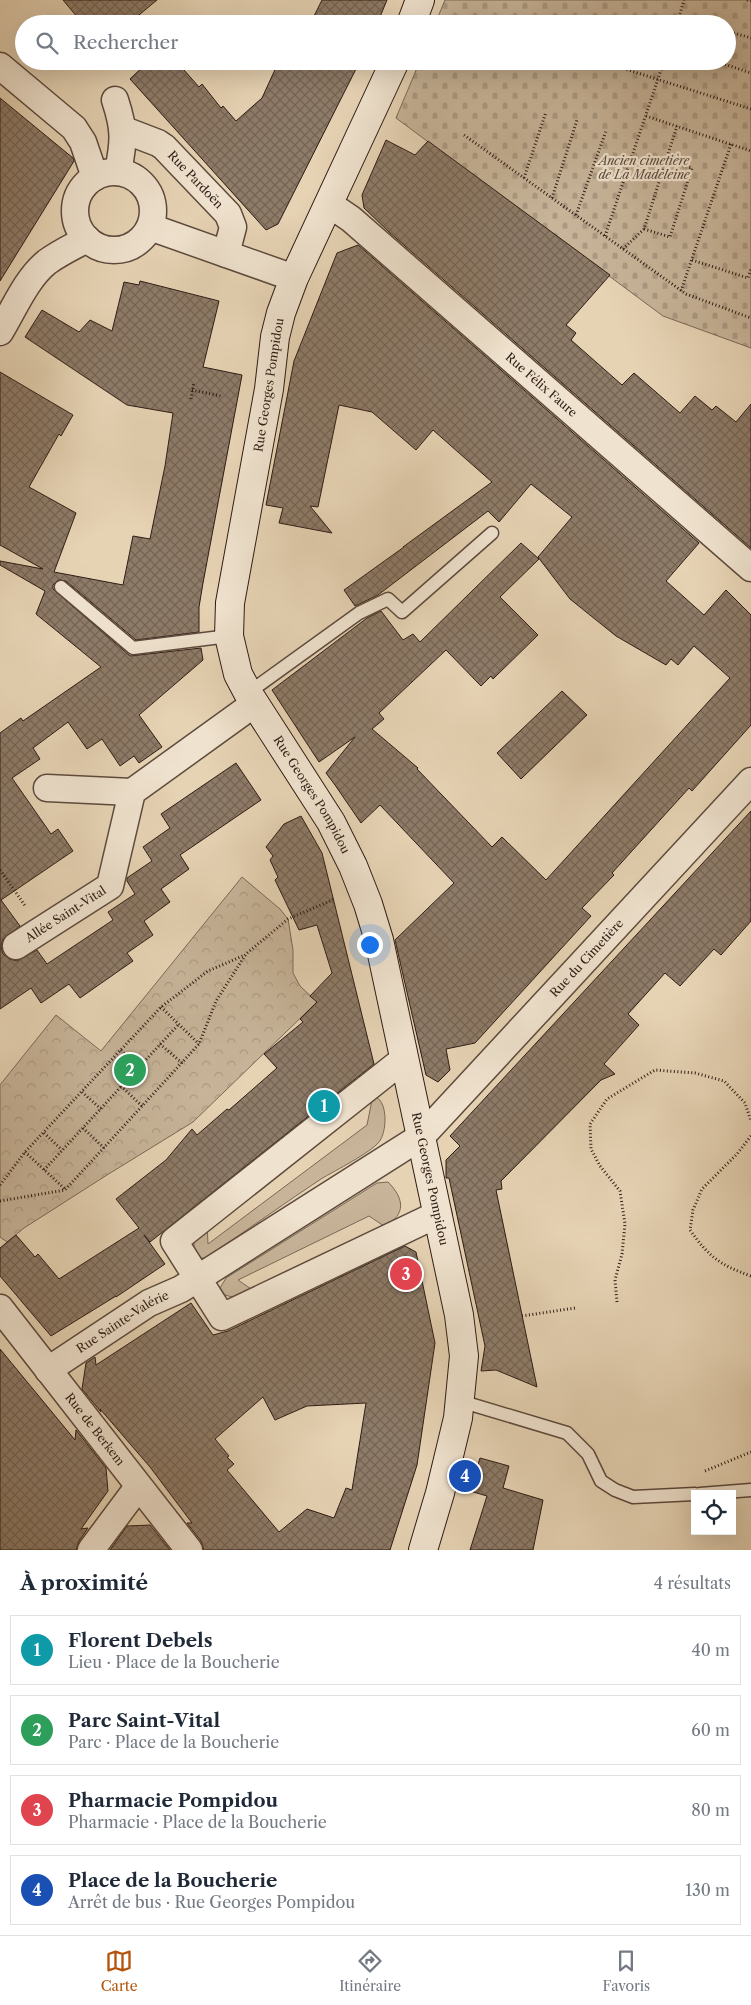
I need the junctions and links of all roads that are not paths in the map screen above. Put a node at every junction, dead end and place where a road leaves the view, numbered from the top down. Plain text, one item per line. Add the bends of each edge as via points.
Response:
1 (420, 0) edge
2 (414, 15) edge
3 (0, 66) edge
4 (391, 70) edge
5 (115, 100) dead end
6 (124, 130) junction
7 (107, 174) junction
8 (329, 204) junction
9 (150, 227) junction
10 (87, 239) junction
11 (226, 254) junction
12 (294, 278) junction
13 (0, 332) edge
14 (492, 533) dead end
15 (751, 568) edge
16 (61, 587) dead end
17 (228, 636) junction
18 (251, 698) junction
19 (751, 781) edge
20 (47, 788) dead end
21 (132, 792) junction
22 (16, 946) dead end
23 (404, 1058) junction
24 (422, 1136) junction
25 (438, 1214) junction
26 (198, 1278) junction
27 (0, 1308) edge
28 (48, 1370) junction
29 (460, 1401) junction
30 (138, 1487) junction
31 (751, 1490) edge
32 (736, 1491) edge
33 (691, 1494) edge
34 (91, 1550) edge
35 (189, 1550) edge
36 (423, 1550) edge

1 - 2 street
3 - 7 street via 74,128
4 - 8 street, Rue Georges Pompidou
5 - 6 street
6 - 7 street via 123,150
6 - 11 street, Rue Pardoën via 164,147 228,214 233,227
7 - 9 street via 133,176 148,191 153,205
7 - 10 street via 81,190 76,203 77,222
8 - 12 street, Rue Georges Pompidou
8 - 15 street, Rue Félix Faure via 351,219
9 - 10 street via 139,242 122,249 103,248
9 - 11 street
10 - 13 street via 60,253 31,280
11 - 12 street
12 - 17 street, Rue Georges Pompidou via 276,332 269,389 232,588
14 - 18 lane via 402,612 388,599 360,613
16 - 17 lane via 133,648
17 - 18 street, Rue Georges Pompidou via 238,674
18 - 21 street
18 - 23 street, Rue Georges Pompidou via 331,822 350,858 379,940
19 - 24 street, Rue du Cimetière
20 - 21 street
21 - 22 street, Allée Saint-Vital via 110,886
23 - 24 street, Rue Georges Pompidou
23 - 26 street via 174,1241
24 - 25 street, Rue Georges Pompidou
24 - 26 street, Rue du Cimetière
25 - 26 street via 222,1317
25 - 29 street, Rue Georges Pompidou via 464,1356
26 - 28 street, Rue Sainte-Valérie via 182,1289 149,1303
27 - 28 street, Rue de Berkem
28 - 30 street, Rue de Berkem
29 - 33 lane via 567,1433 588,1454 601,1481 624,1494 633,1497
29 - 36 street, Rue Georges Pompidou via 452,1444
30 - 34 street
30 - 35 street, Rue de Berkem
31 - 32 lane

